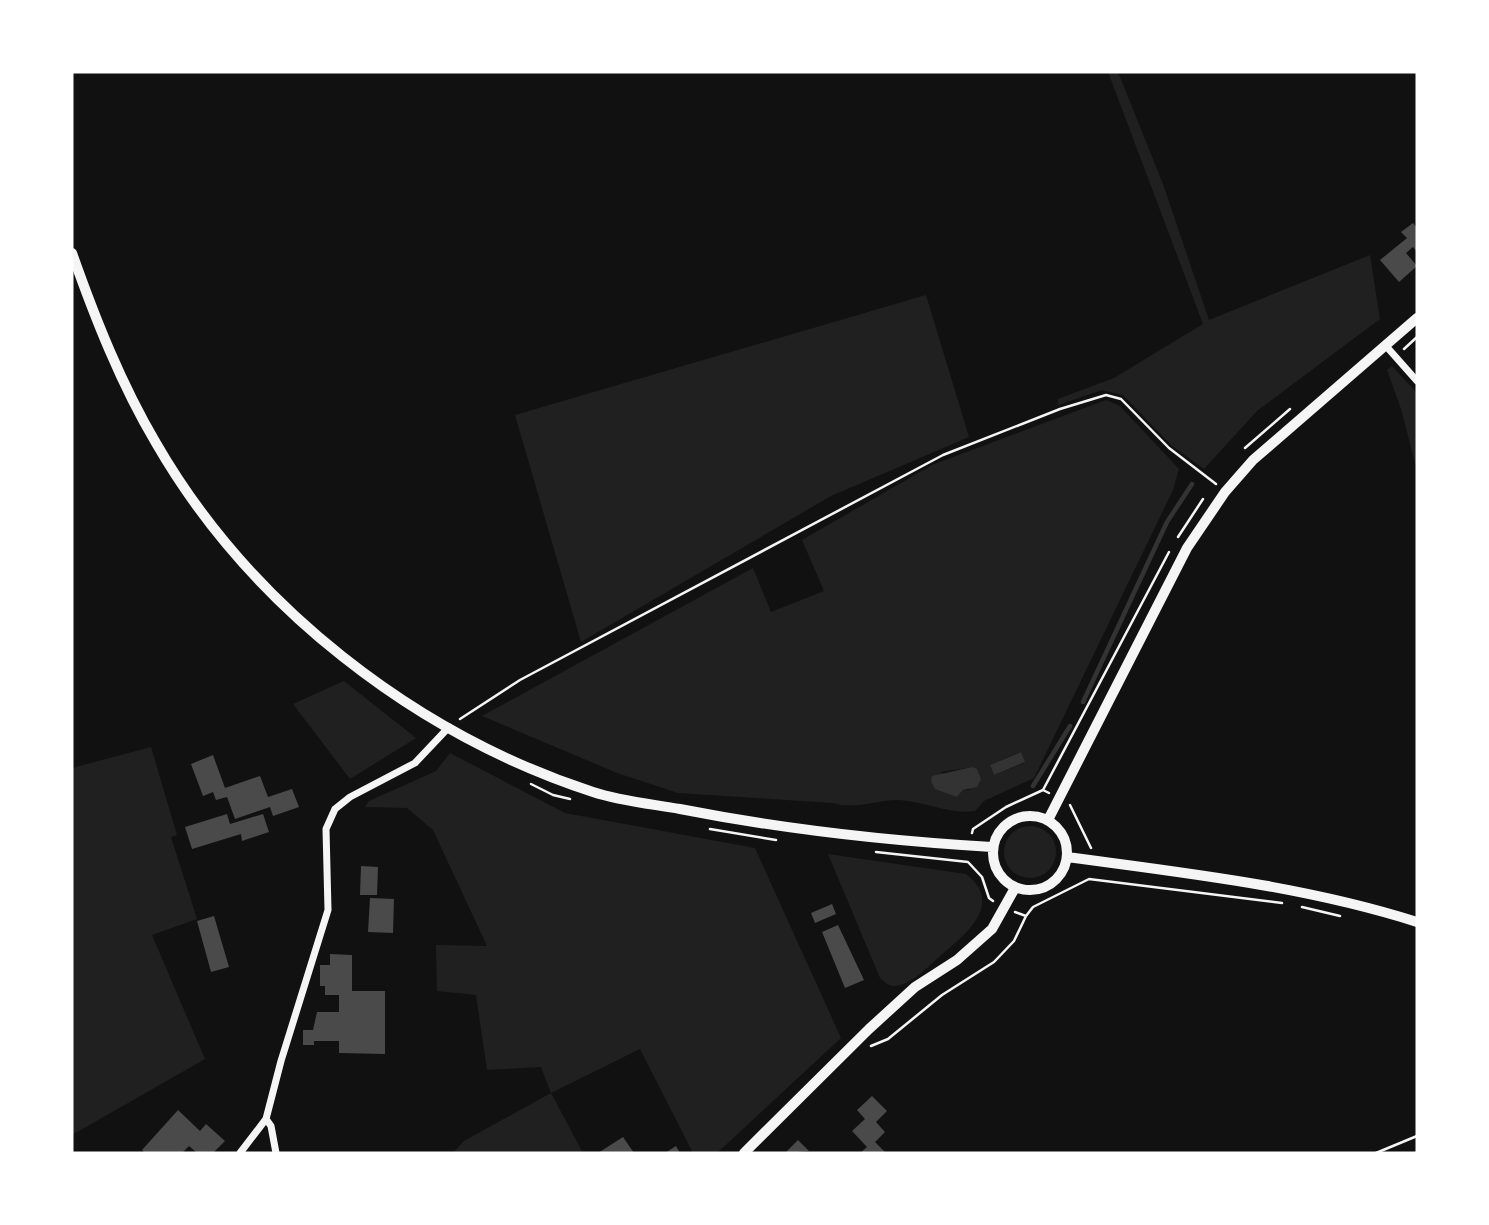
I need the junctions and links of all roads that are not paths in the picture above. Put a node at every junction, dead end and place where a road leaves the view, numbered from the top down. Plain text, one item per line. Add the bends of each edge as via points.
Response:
1 (72, 253) edge
2 (1417, 318) edge
3 (1386, 346) junction
4 (1417, 381) edge
5 (449, 727) junction
6 (1048, 820) junction
7 (992, 847) junction
8 (1067, 857) junction
9 (1015, 888) junction
10 (1417, 922) edge
11 (266, 1119) junction
12 (240, 1153) edge
13 (276, 1153) edge
14 (744, 1153) edge

1 - 5 main road via 112,356 156,444 211,524 281,604 332,648 395,695
2 - 3 main road
3 - 4 street
3 - 6 main road via 1253,460 1225,492 1187,548
5 - 7 main road via 511,759 594,792 749,822
5 - 11 street via 415,763 335,809 326,829 328,910
6 - 7 main road via 1013,819 1003,826
6 - 8 main road via 1063,836
7 - 9 main road via 997,871
8 - 9 main road via 1065,868 1049,886
8 - 10 main road via 1251,882
9 - 14 street via 992,929 869,1028
11 - 12 street
11 - 13 street

